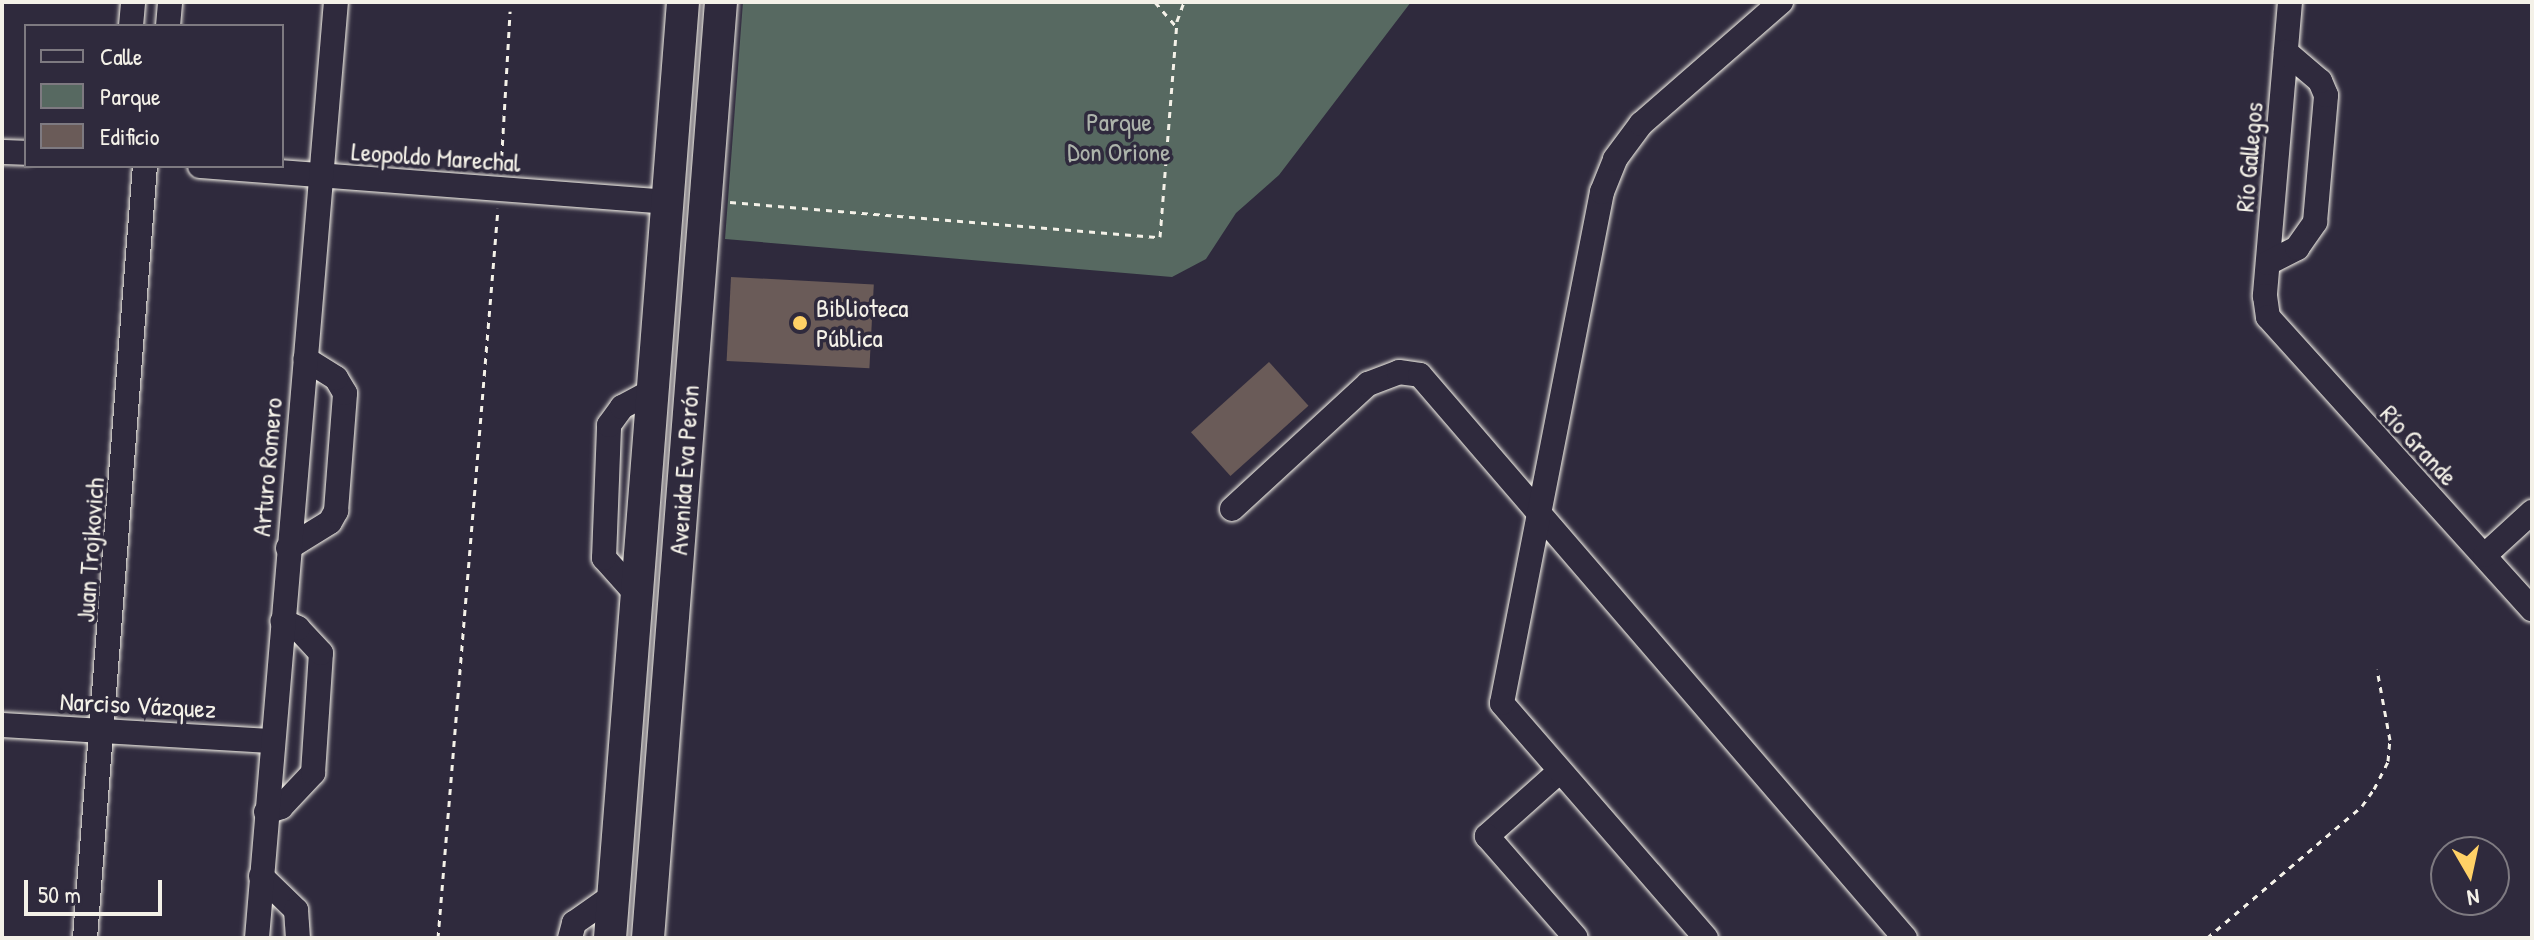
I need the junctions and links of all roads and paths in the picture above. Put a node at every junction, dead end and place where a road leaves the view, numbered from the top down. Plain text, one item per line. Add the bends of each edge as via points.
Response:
1 (133, 2) edge
2 (170, 2) edge
3 (336, 2) edge
4 (683, 2) edge
5 (721, 2) edge
6 (1155, 2) edge
7 (1184, 2) edge
8 (1781, 2) edge
9 (2290, 2) edge
10 (510, 11) dead end
11 (131, 24) edge
12 (168, 24) edge
13 (1177, 27) junction
14 (2286, 52) junction
15 (678, 66) junction
16 (715, 67) junction
17 (2, 152) edge
18 (24, 153) edge
19 (145, 168) edge
20 (222, 168) edge
21 (321, 177) junction
22 (500, 190) junction
23 (705, 200) junction
24 (667, 202) junction
25 (2268, 263) junction
26 (2268, 317) joint
27 (305, 359) junction
28 (654, 391) junction
29 (690, 394) junction
30 (1232, 509) dead end
31 (1540, 509) junction
32 (2532, 512) edge
33 (288, 548) junction
34 (2485, 555) junction
35 (2532, 609) edge
36 (282, 621) junction
37 (2377, 669) dead end
38 (2, 725) edge
39 (105, 730) junction
40 (271, 741) junction
41 (1560, 771) junction
42 (623, 800) junction
43 (658, 800) junction
44 (266, 812) junction
45 (261, 876) junction
46 (614, 895) junction
47 (85, 938) edge
48 (257, 938) edge
49 (298, 938) edge
50 (438, 938) edge
51 (570, 938) edge
52 (610, 938) edge
53 (648, 938) edge
54 (1576, 938) edge
55 (1706, 938) edge
56 (1905, 938) edge
57 (2207, 938) edge

1 - 11 street
2 - 12 street
3 - 21 street, Arturo Romero
4 - 15 main road, Avenida Eva Perón
5 - 16 main road, Avenida Eva Perón
6 - 13 path
7 - 13 path
8 - 31 street via 1641,124 1615,159 1602,192
9 - 14 street, Río Gallegos
10 - 22 path
13 - 23 path via 1160,237
14 - 25 street, Río Gallegos
14 - 25 street via 2320,81 2326,95 2315,222 2297,248
15 - 16 main road
15 - 24 main road, Avenida Eva Perón
16 - 23 main road, Avenida Eva Perón
17 - 18 street
19 - 39 street, Juan Trojkovich
20 - 21 street, Leopoldo Marechal
21 - 22 street, Leopoldo Marechal
21 - 27 street, Arturo Romero
22 - 24 street, Leopoldo Marechal
22 - 50 path
23 - 29 main road, Avenida Eva Perón
24 - 28 main road, Avenida Eva Perón
25 - 26 street, Río Gallegos
26 - 34 street, Río Grande via 2276,332
27 - 33 street, Arturo Romero
27 - 33 street via 336,378 345,393 336,511 330,522
28 - 29 main road
28 - 42 main road, Avenida Eva Perón
29 - 43 main road, Avenida Eva Perón
30 - 31 street via 1368,384 1408,372 1420,375
31 - 41 street via 1502,703
31 - 56 street
32 - 34 street
33 - 36 street, Arturo Romero
34 - 35 street, Río Grande
36 - 40 street, Arturo Romero
36 - 44 street via 298,628 321,653 313,773 281,807
37 - 57 path via 2390,740 2388,761 2374,789 2362,806
38 - 39 street, Narciso Vázquez
39 - 40 street, Narciso Vázquez
39 - 47 street, Juan Trojkovich
40 - 44 street, Arturo Romero
41 - 54 street via 1487,836
41 - 55 street
42 - 43 main road
42 - 46 main road, Avenida Eva Perón
43 - 53 main road, Avenida Eva Perón
44 - 45 street, Arturo Romero
45 - 48 street, Arturo Romero
45 - 49 street via 296,910
46 - 51 street via 574,923
46 - 52 main road, Avenida Eva Perón

